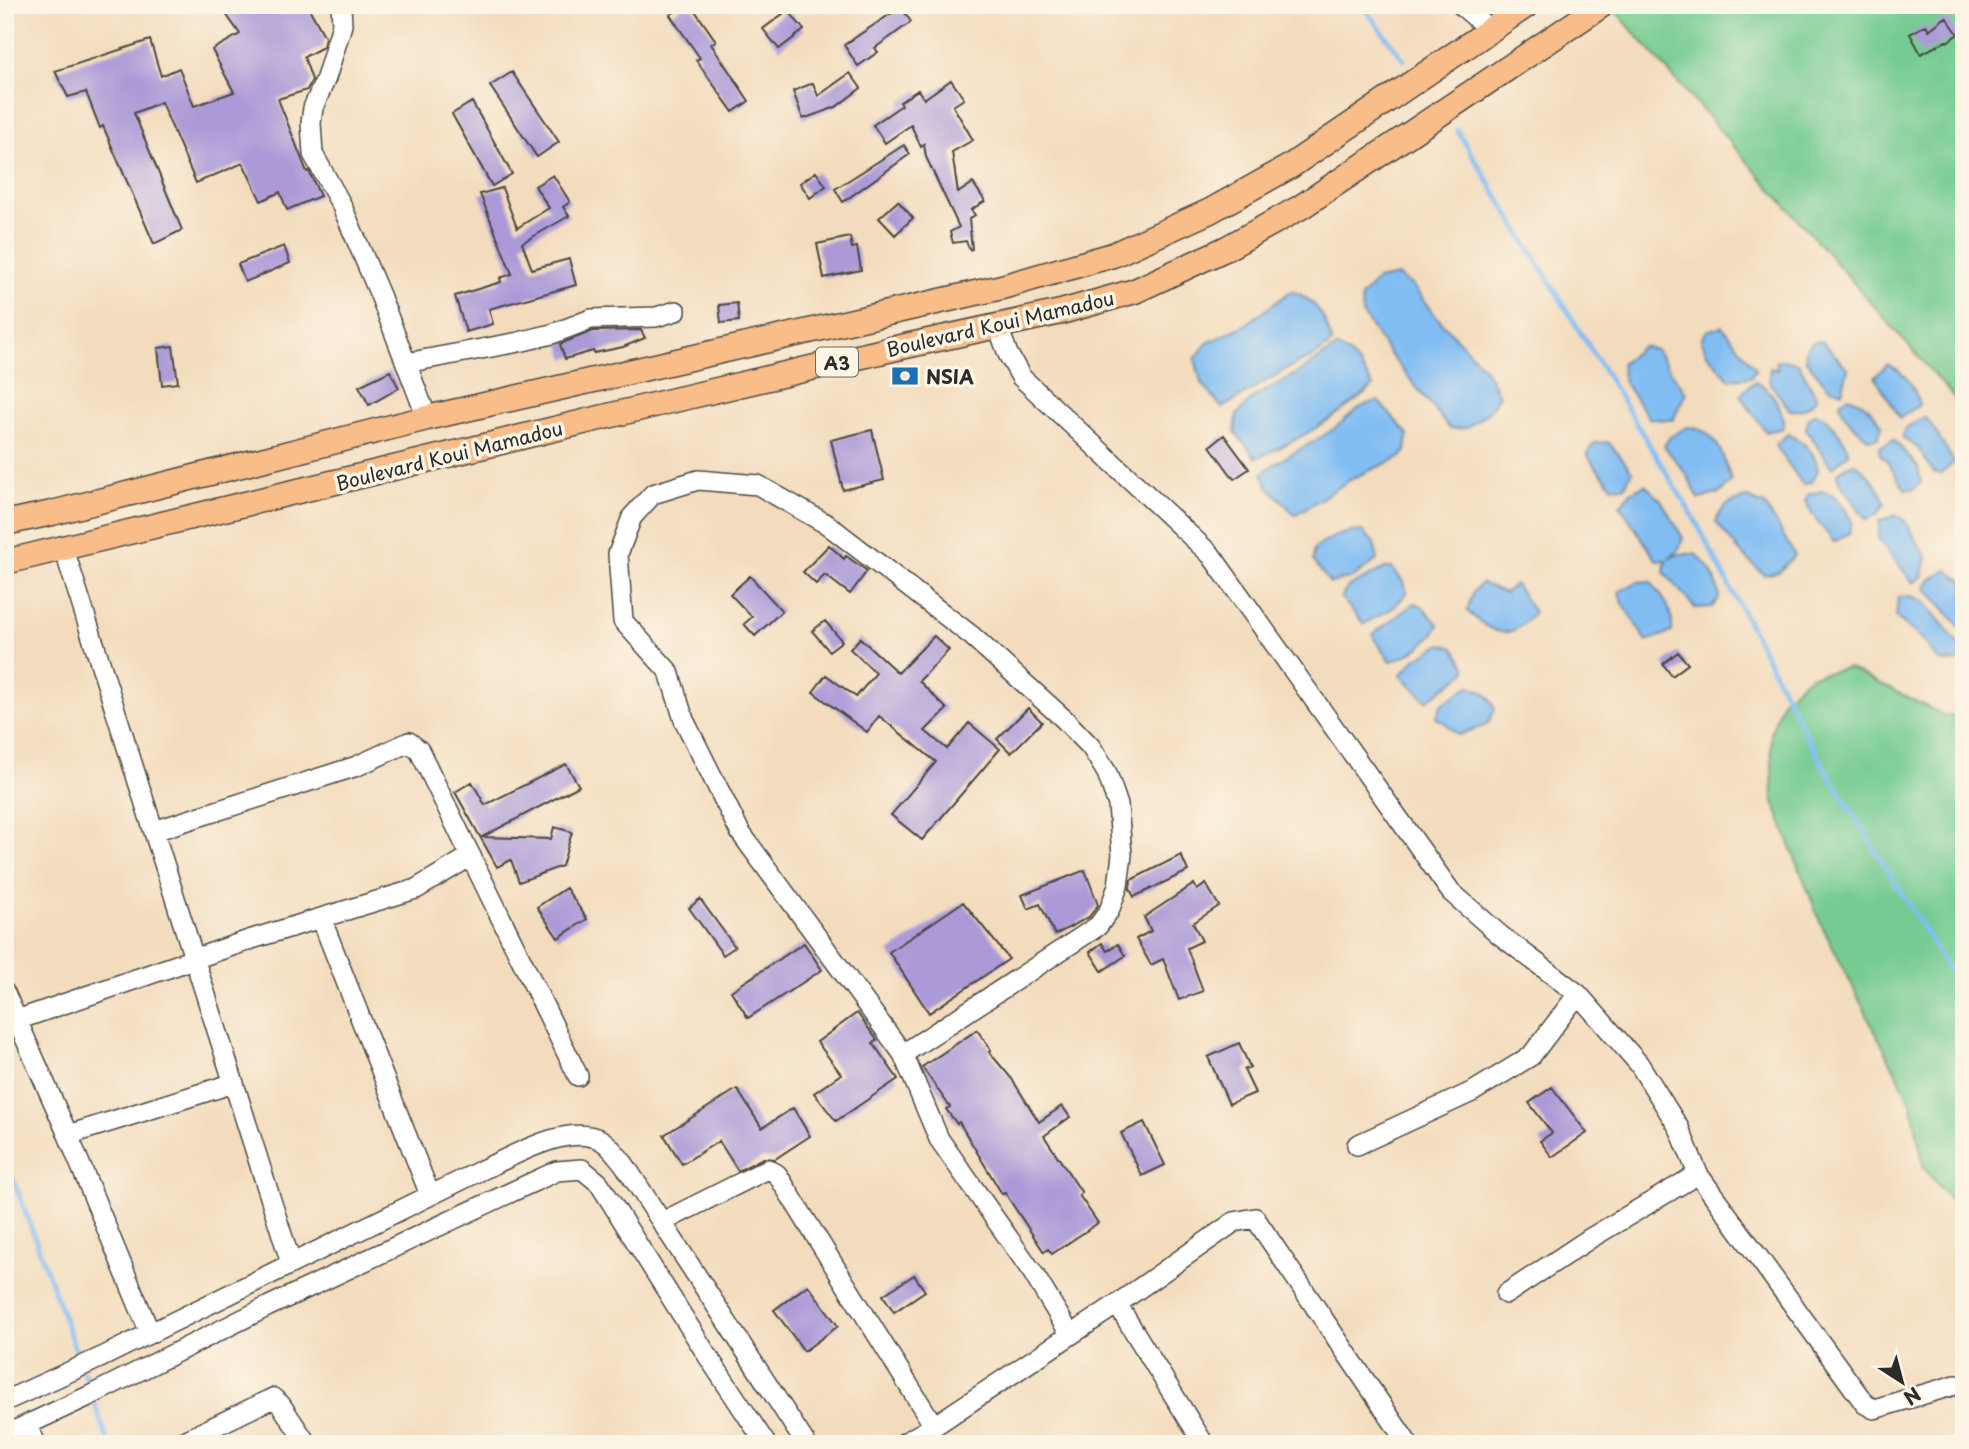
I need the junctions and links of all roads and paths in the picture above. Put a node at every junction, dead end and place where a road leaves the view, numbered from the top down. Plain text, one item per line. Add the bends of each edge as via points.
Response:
1 (341, 5) edge
2 (1461, 5) edge
3 (1527, 5) edge
4 (1602, 5) edge
5 (1490, 30) junction
6 (676, 311) dead end
7 (998, 327) junction
8 (406, 363) junction
9 (427, 418) junction
10 (5, 523) edge
11 (64, 549) junction
12 (5, 562) edge
13 (154, 831) junction
14 (471, 856) junction
15 (321, 918) junction
16 (194, 958) junction
17 (5, 993) edge
18 (1578, 994) junction
19 (17, 1020) junction
20 (903, 1054) junction
21 (578, 1076) dead end
22 (234, 1083) junction
23 (68, 1135) junction
24 (602, 1140) junction
25 (1357, 1145) dead end
26 (582, 1169) junction
27 (1698, 1174) junction
28 (430, 1195) junction
29 (662, 1222) junction
30 (291, 1262) junction
31 (1506, 1293) dead end
32 (1117, 1304) junction
33 (150, 1333) junction
34 (1070, 1334) junction
35 (1964, 1386) edge
36 (5, 1401) edge
37 (27, 1425) junction
38 (934, 1426) junction
39 (5, 1435) edge
40 (36, 1444) edge
41 (178, 1444) edge
42 (307, 1444) edge
43 (766, 1444) edge
44 (806, 1444) edge
45 (902, 1444) edge
46 (1204, 1444) edge
47 (1408, 1444) edge

1 - 8 street via 342,25 313,108 313,154 346,215
2 - 5 street
3 - 5 main road, Boulevard Koui Mamadou / A3
4 - 7 main road, Boulevard Koui Mamadou / A3 via 1301,206 1225,249 1135,291
5 - 9 main road, Boulevard Koui Mamadou / A3 via 1289,167 1210,211 1113,256 1002,287
6 - 8 street via 656,317 591,319 519,342
7 - 11 main road, Boulevard Koui Mamadou / A3 via 666,402
7 - 18 street via 1021,377 1210,555 1451,892
8 - 9 street
9 - 10 main road, Boulevard Koui Mamadou / A3
11 - 12 main road, Boulevard Koui Mamadou / A3
11 - 13 street
13 - 14 street via 357,766 409,742 419,750
13 - 16 street
14 - 15 street via 416,889
14 - 21 street
15 - 16 street
15 - 28 street
16 - 19 street
16 - 22 street
17 - 19 street
18 - 25 street via 1531,1056 1474,1091
18 - 27 street via 1639,1064 1679,1128
19 - 23 street
20 - 20 street via 740,832 684,720 669,672 624,621 618,554 632,517 653,494 698,480 758,485 828,525 972,636 1064,719 1108,773 1118,805 1122,855 1109,911 1098,926
20 - 34 street via 939,1139
22 - 23 street
22 - 30 street
23 - 33 street
24 - 26 street
24 - 28 street via 578,1134 551,1140
24 - 29 street via 624,1164
26 - 37 street via 556,1171
26 - 43 street via 599,1183
27 - 31 street
27 - 35 street via 1865,1404 1874,1409
28 - 30 street
29 - 38 street via 768,1169 777,1174
29 - 44 street
30 - 33 street
32 - 34 street
32 - 46 street
32 - 47 street via 1234,1222 1255,1218
33 - 36 street
34 - 38 street
37 - 39 street
37 - 40 street
38 - 45 street
41 - 42 street via 273,1398

